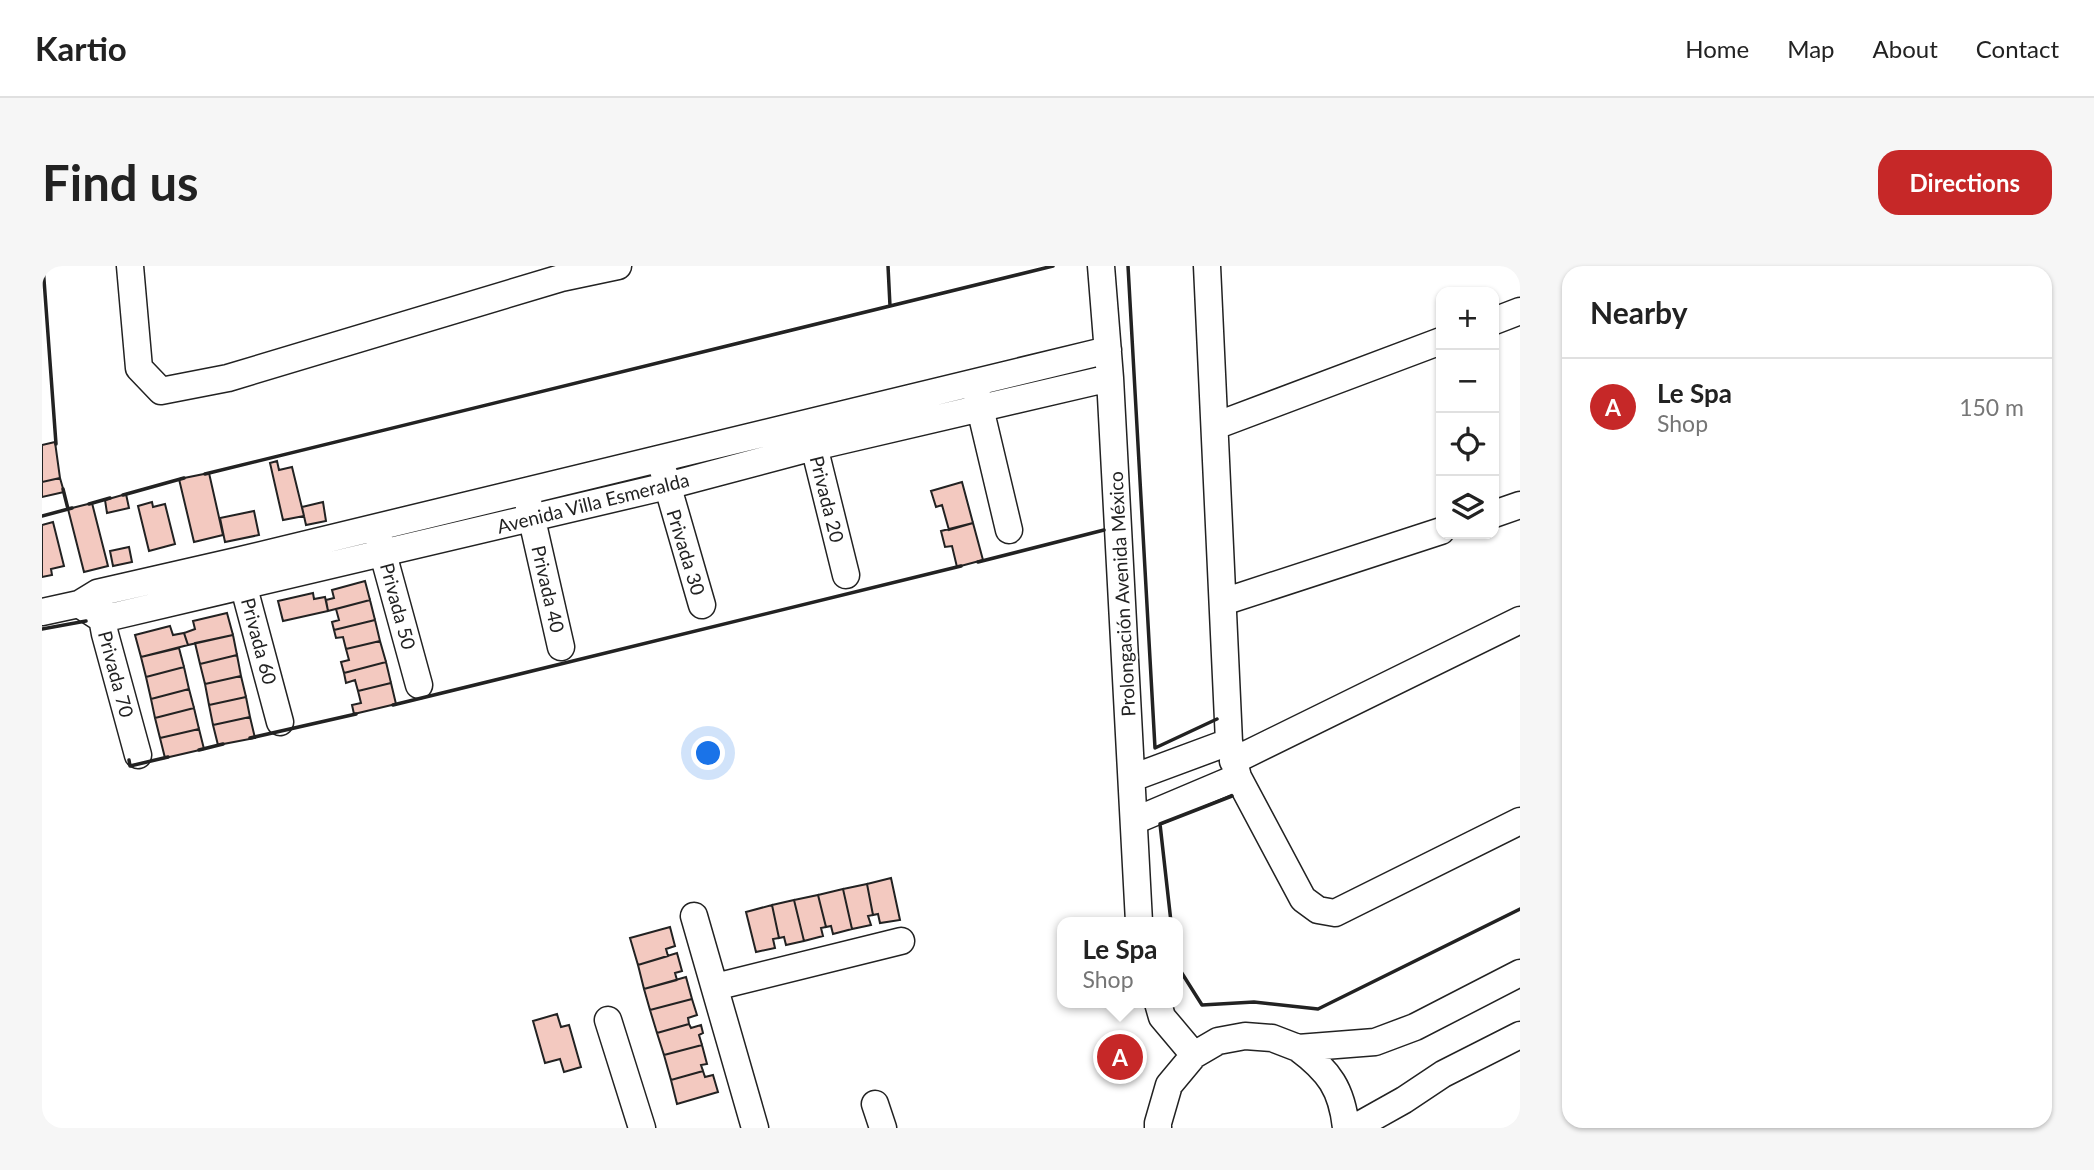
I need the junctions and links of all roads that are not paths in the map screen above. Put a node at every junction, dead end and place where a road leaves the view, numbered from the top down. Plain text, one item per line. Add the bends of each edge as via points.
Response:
1 (130, 266) edge
2 (618, 266) edge
3 (1101, 266) edge
4 (1207, 266) edge
5 (1520, 311) edge
6 (1499, 319) edge
7 (1436, 343) edge
8 (1108, 350) junction
9 (1110, 377) junction
10 (977, 394) junction
11 (1215, 426) junction
12 (811, 434) junction
13 (660, 458) junction
14 (667, 486) junction
15 (525, 491) junction
16 (1520, 505) edge
17 (1499, 512) edge
18 (531, 518) junction
19 (376, 527) junction
20 (1009, 530) dead end
21 (1436, 533) edge
22 (384, 554) junction
23 (237, 561) junction
24 (846, 575) dead end
25 (244, 587) junction
26 (1223, 602) junction
27 (93, 605) junction
28 (702, 605) dead end
29 (42, 612) edge
30 (1520, 620) edge
31 (561, 647) dead end
32 (419, 685) dead end
33 (280, 722) dead end
34 (138, 755) dead end
35 (1233, 760) junction
36 (1132, 778) junction
37 (1134, 821) junction
38 (1520, 821) edge
39 (694, 916) dead end
40 (1138, 917) edge
41 (901, 941) dead end
42 (1520, 973) edge
43 (715, 987) junction
44 (1159, 1008) edge
45 (608, 1020) dead end
46 (1520, 1035) edge
47 (1298, 1048) junction
48 (1194, 1055) junction
49 (1156, 1126) edge
50 (642, 1128) edge
51 (755, 1128) edge
52 (1346, 1128) edge
53 (1354, 1128) edge

1 - 2 street via 139,368 161,391 228,378 561,278
3 - 8 street, Prolongación Avenida México
4 - 11 street
5 - 6 street
7 - 11 street
8 - 9 street, Prolongación Avenida México
8 - 10 street, Avenida Villa Esmeralda
9 - 10 street, Avenida Villa Esmeralda
9 - 36 street, Prolongación Avenida México
10 - 12 street, Avenida Villa Esmeralda
10 - 20 street
11 - 26 street
12 - 13 street, Avenida Villa Esmeralda
12 - 14 street, Avenida Villa Esmeralda
12 - 24 street, Privada 20
13 - 14 street, Privada 30
13 - 15 street, Avenida Villa Esmeralda
14 - 18 street, Avenida Villa Esmeralda
14 - 28 street, Privada 30
15 - 18 street, Privada 40
15 - 19 street, Avenida Villa Esmeralda
16 - 17 street
18 - 22 street, Avenida Villa Esmeralda
18 - 31 street, Privada 40
19 - 22 street, Privada 50
19 - 23 street, Avenida Villa Esmeralda
21 - 26 street
22 - 25 street, Avenida Villa Esmeralda
22 - 32 street, Privada 50
23 - 25 street, Privada 60
23 - 27 street, Avenida Villa Esmeralda
25 - 27 street, Avenida Villa Esmeralda
25 - 33 street, Privada 60
26 - 35 street
27 - 29 street, Avenida Villa Esmeralda
27 - 34 street, Privada 70
30 - 35 street
35 - 36 street
35 - 37 street
35 - 38 street via 1303,899 1335,914
36 - 37 street, Prolongación Avenida México
37 - 40 street, Prolongación Avenida México
39 - 43 street
41 - 43 street
42 - 47 street via 1415,1027 1375,1042
43 - 51 street
44 - 48 street
45 - 50 street
46 - 53 street via 1443,1074
47 - 48 street via 1272,1038 1245,1036 1218,1041
47 - 52 street via 1334,1083
48 - 49 street via 1168,1085

